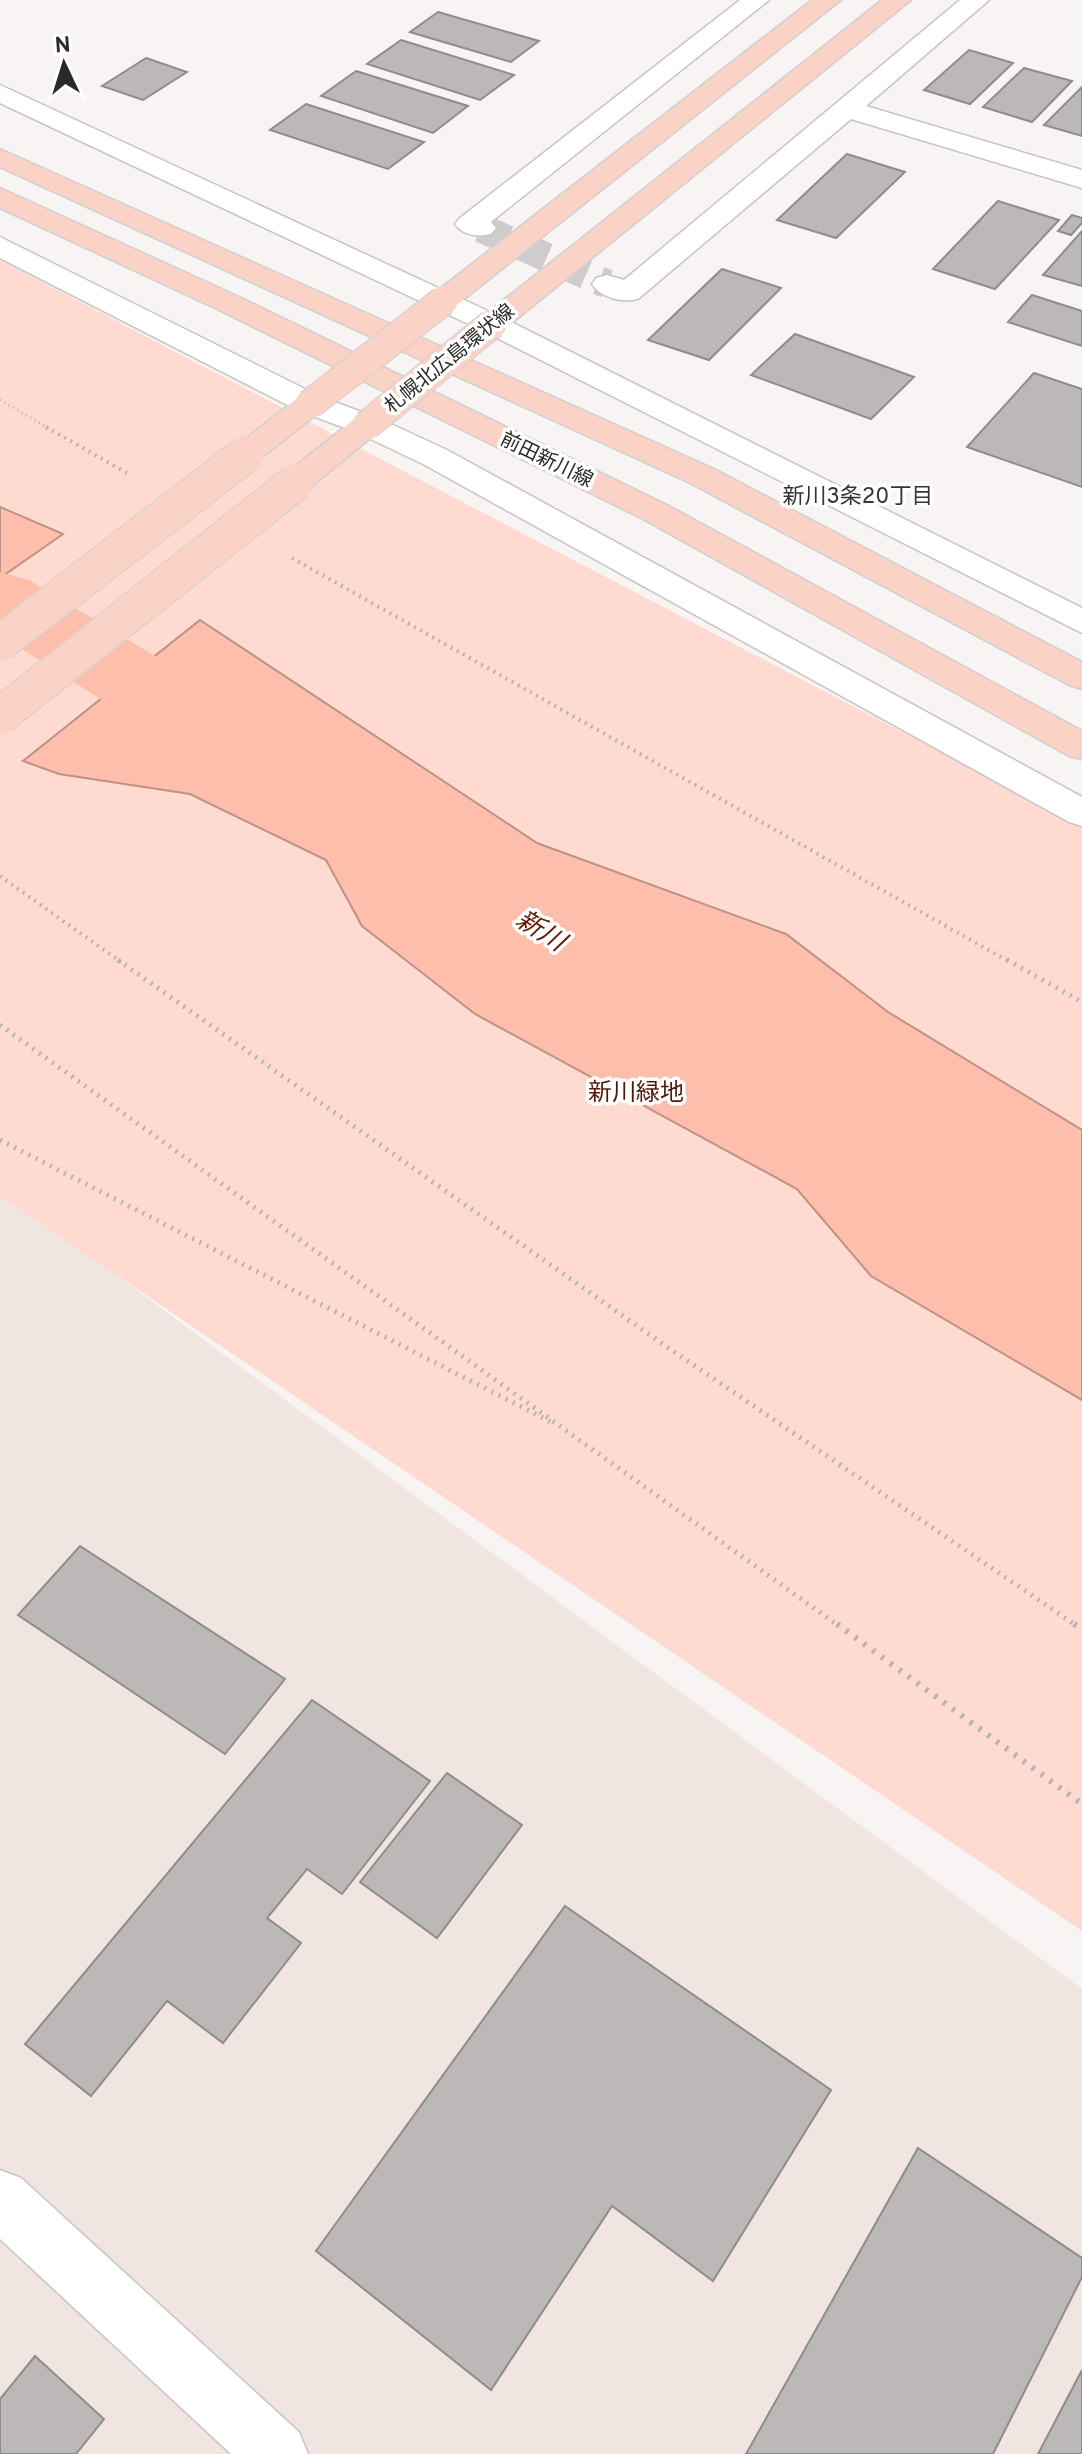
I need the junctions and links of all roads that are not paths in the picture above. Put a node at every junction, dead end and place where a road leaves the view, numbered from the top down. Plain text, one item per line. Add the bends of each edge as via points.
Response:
1 (828, 0) edge
2 (898, 0) edge
3 (976, 0) edge
4 (738, 5) edge
5 (0, 93) edge
6 (847, 109) junction
7 (0, 157) edge
8 (1082, 179) edge
9 (0, 197) edge
10 (481, 228) dead end
11 (0, 246) edge
12 (607, 284) tunnel mouth
13 (443, 301) junction
14 (492, 324) junction
15 (310, 404) junction
16 (367, 425) junction
17 (1082, 622) edge
18 (0, 643) edge
19 (1082, 677) edge
20 (0, 716) edge
21 (1082, 747) edge
22 (1082, 813) edge
23 (0, 2199) edge
24 (277, 2454) edge

1 - 13 main road, 札幌北広島環状線
2 - 14 main road, 札幌北広島環状線
3 - 6 street
4 - 10 street via 470,224
5 - 13 street
6 - 8 street
6 - 12 street via 627,293
7 - 19 main road via 702,476
9 - 21 main road, 前田新川線 via 655,512
11 - 15 street
13 - 14 street
13 - 15 main road, 札幌北広島環状線, bridge
14 - 16 main road, 札幌北広島環状線, bridge
14 - 17 street
15 - 16 street
15 - 18 main road, 札幌北広島環状線, bridge
16 - 20 main road, 札幌北広島環状線, bridge
16 - 22 street via 435,457
23 - 24 street

